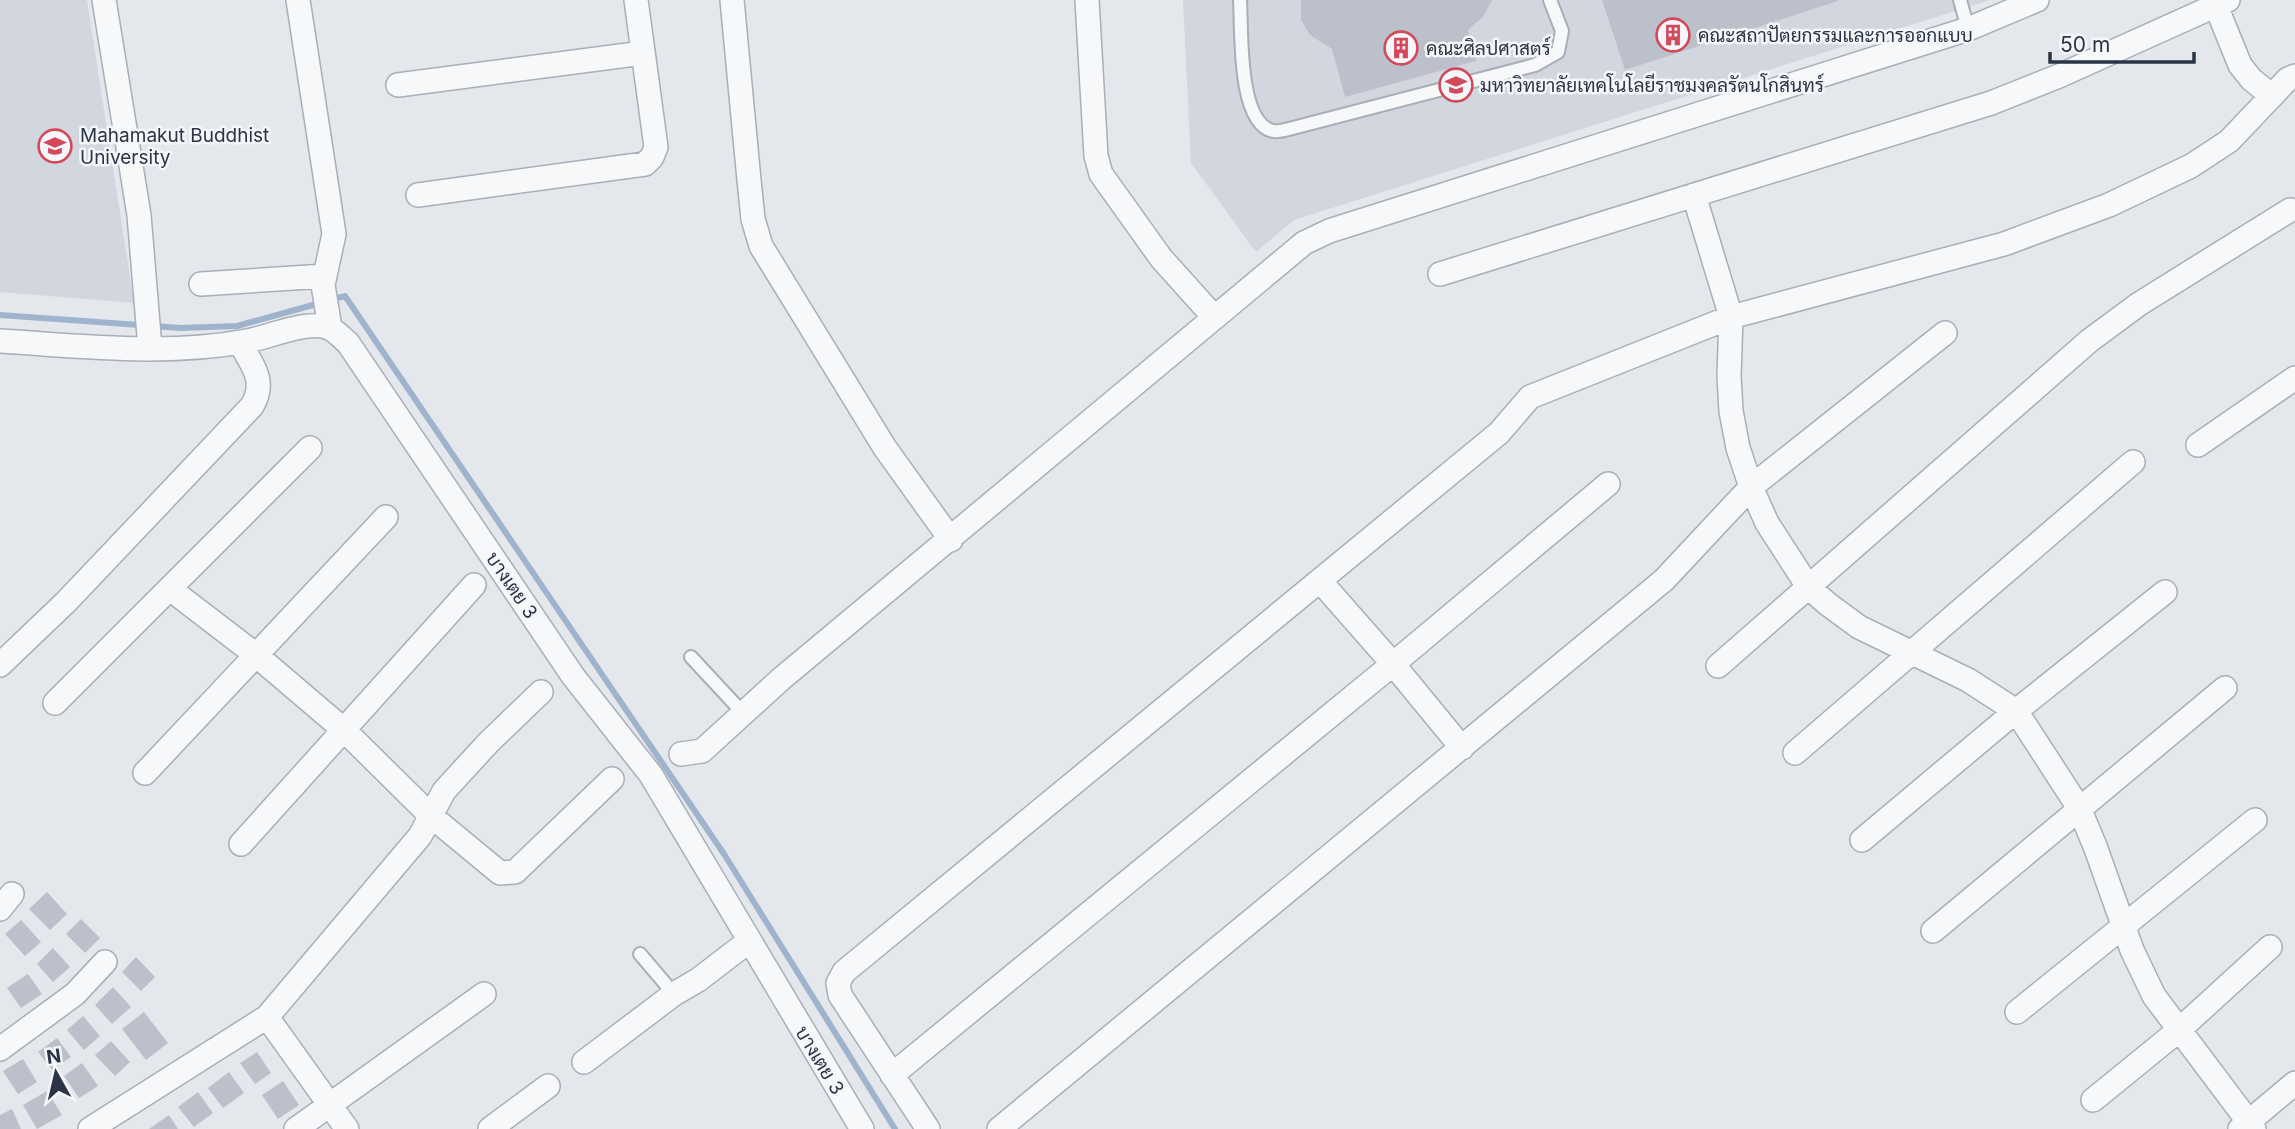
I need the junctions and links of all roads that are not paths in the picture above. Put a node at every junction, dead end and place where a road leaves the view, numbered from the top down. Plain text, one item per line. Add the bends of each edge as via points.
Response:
1 (104, 0) edge
2 (298, 0) edge
3 (636, 0) edge
4 (732, 0) edge
5 (1087, 0) edge
6 (1240, 0) edge
7 (1550, 0) edge
8 (1960, 0) edge
9 (2037, 0) edge
10 (2222, 3) edge
11 (1968, 29) junction
12 (643, 52) junction
13 (2295, 76) edge
14 (398, 85) dead end
15 (2272, 96) junction
16 (418, 195) dead end
17 (1694, 195) junction
18 (2290, 210) dead end
19 (1440, 274) dead end
20 (324, 281) junction
21 (201, 284) dead end
22 (1214, 317) junction
23 (1731, 317) junction
24 (328, 320) junction
25 (1945, 333) dead end
26 (0, 341) edge
27 (149, 341) junction
28 (240, 343) junction
29 (2295, 378) edge
30 (2198, 445) dead end
31 (310, 448) dead end
32 (2133, 462) dead end
33 (1608, 484) dead end
34 (1751, 487) junction
35 (386, 517) dead end
36 (951, 540) junction
37 (1321, 582) junction
38 (474, 585) dead end
39 (1810, 588) junction
40 (170, 589) junction
41 (2165, 592) dead end
42 (1913, 652) junction
43 (256, 655) junction
44 (691, 657) dead end
45 (1393, 664) junction
46 (0, 665) edge
47 (1718, 666) dead end
48 (2225, 688) dead end
49 (541, 692) dead end
50 (55, 703) dead end
51 (2016, 711) junction
52 (744, 714) junction
53 (344, 730) junction
54 (1462, 748) junction
55 (1795, 753) dead end
56 (681, 754) dead end
57 (145, 774) dead end
58 (612, 779) dead end
59 (2079, 808) junction
60 (431, 816) junction
61 (2255, 820) dead end
62 (1862, 840) dead end
63 (241, 844) dead end
64 (2123, 927) junction
65 (1933, 931) dead end
66 (749, 941) junction
67 (2270, 947) dead end
68 (640, 954) dead end
69 (105, 962) dead end
70 (484, 994) dead end
71 (674, 994) junction
72 (2017, 1012) dead end
73 (267, 1017) junction
74 (2179, 1030) junction
75 (0, 1049) edge
76 (584, 1062) dead end
77 (892, 1075) junction
78 (2295, 1083) edge
79 (548, 1086) dead end
80 (2092, 1100) dead end
81 (330, 1105) junction
82 (2248, 1126) edge
83 (90, 1129) edge
84 (296, 1129) edge
85 (347, 1129) edge
86 (490, 1129) edge
87 (862, 1129) edge
88 (928, 1129) edge
89 (999, 1129) edge

1 - 27 street via 139,215
2 - 20 street via 334,234
3 - 12 street
4 - 36 street via 749,180 761,246 885,448
5 - 22 street via 1096,156 1101,174 1161,258
6 - 7 lane via 1246,93 1253,113 1273,131 1535,65 1558,52 1562,31
8 - 11 lane
9 - 11 street
10 - 15 street via 2240,65
10 - 17 street via 1991,103
11 - 22 street via 1329,231 1304,243
12 - 14 street
12 - 16 street via 656,147 645,164
13 - 15 street
15 - 23 street via 2229,141 2191,166 2109,205 2004,244
17 - 19 street
17 - 23 street
18 - 39 street via 2139,304 2089,341
20 - 21 street
20 - 24 street
22 - 36 street
23 - 34 street via 1731,411
23 - 37 street via 1530,397 1499,433
24 - 28 street
24 - 66 street, บางเตย 3 via 573,676 651,775
25 - 34 street
26 - 27 street via 122,349
27 - 28 street via 205,348
28 - 46 street via 257,375 258,396 252,406
29 - 30 street
31 - 40 street
32 - 42 street
33 - 45 street
34 - 39 street via 1767,523
34 - 54 street via 1664,580
35 - 43 street
36 - 52 street
37 - 45 street
37 - 77 street via 844,972 838,983 840,995
38 - 53 street
39 - 42 street via 1859,627
39 - 47 street
40 - 43 street
40 - 50 street
41 - 51 street
42 - 51 street
42 - 55 street
43 - 53 street
43 - 57 street
44 - 52 lane
45 - 54 street
45 - 77 street
48 - 59 street
49 - 60 street via 444,791
51 - 59 street
51 - 62 street
52 - 56 street via 702,751
53 - 60 street
53 - 63 street
54 - 89 street
58 - 60 street via 515,872 500,873
59 - 64 street
59 - 65 street
60 - 73 street via 420,836
61 - 64 street
64 - 72 street
64 - 74 street via 2154,996
66 - 71 street
66 - 87 street, บางเตย 3
67 - 74 street
68 - 71 lane
69 - 75 street via 75,995
70 - 81 street
71 - 76 street
73 - 81 street
73 - 83 street
74 - 80 street
74 - 82 street
77 - 88 street
78 - 82 street
79 - 86 street
81 - 84 street
81 - 85 street

